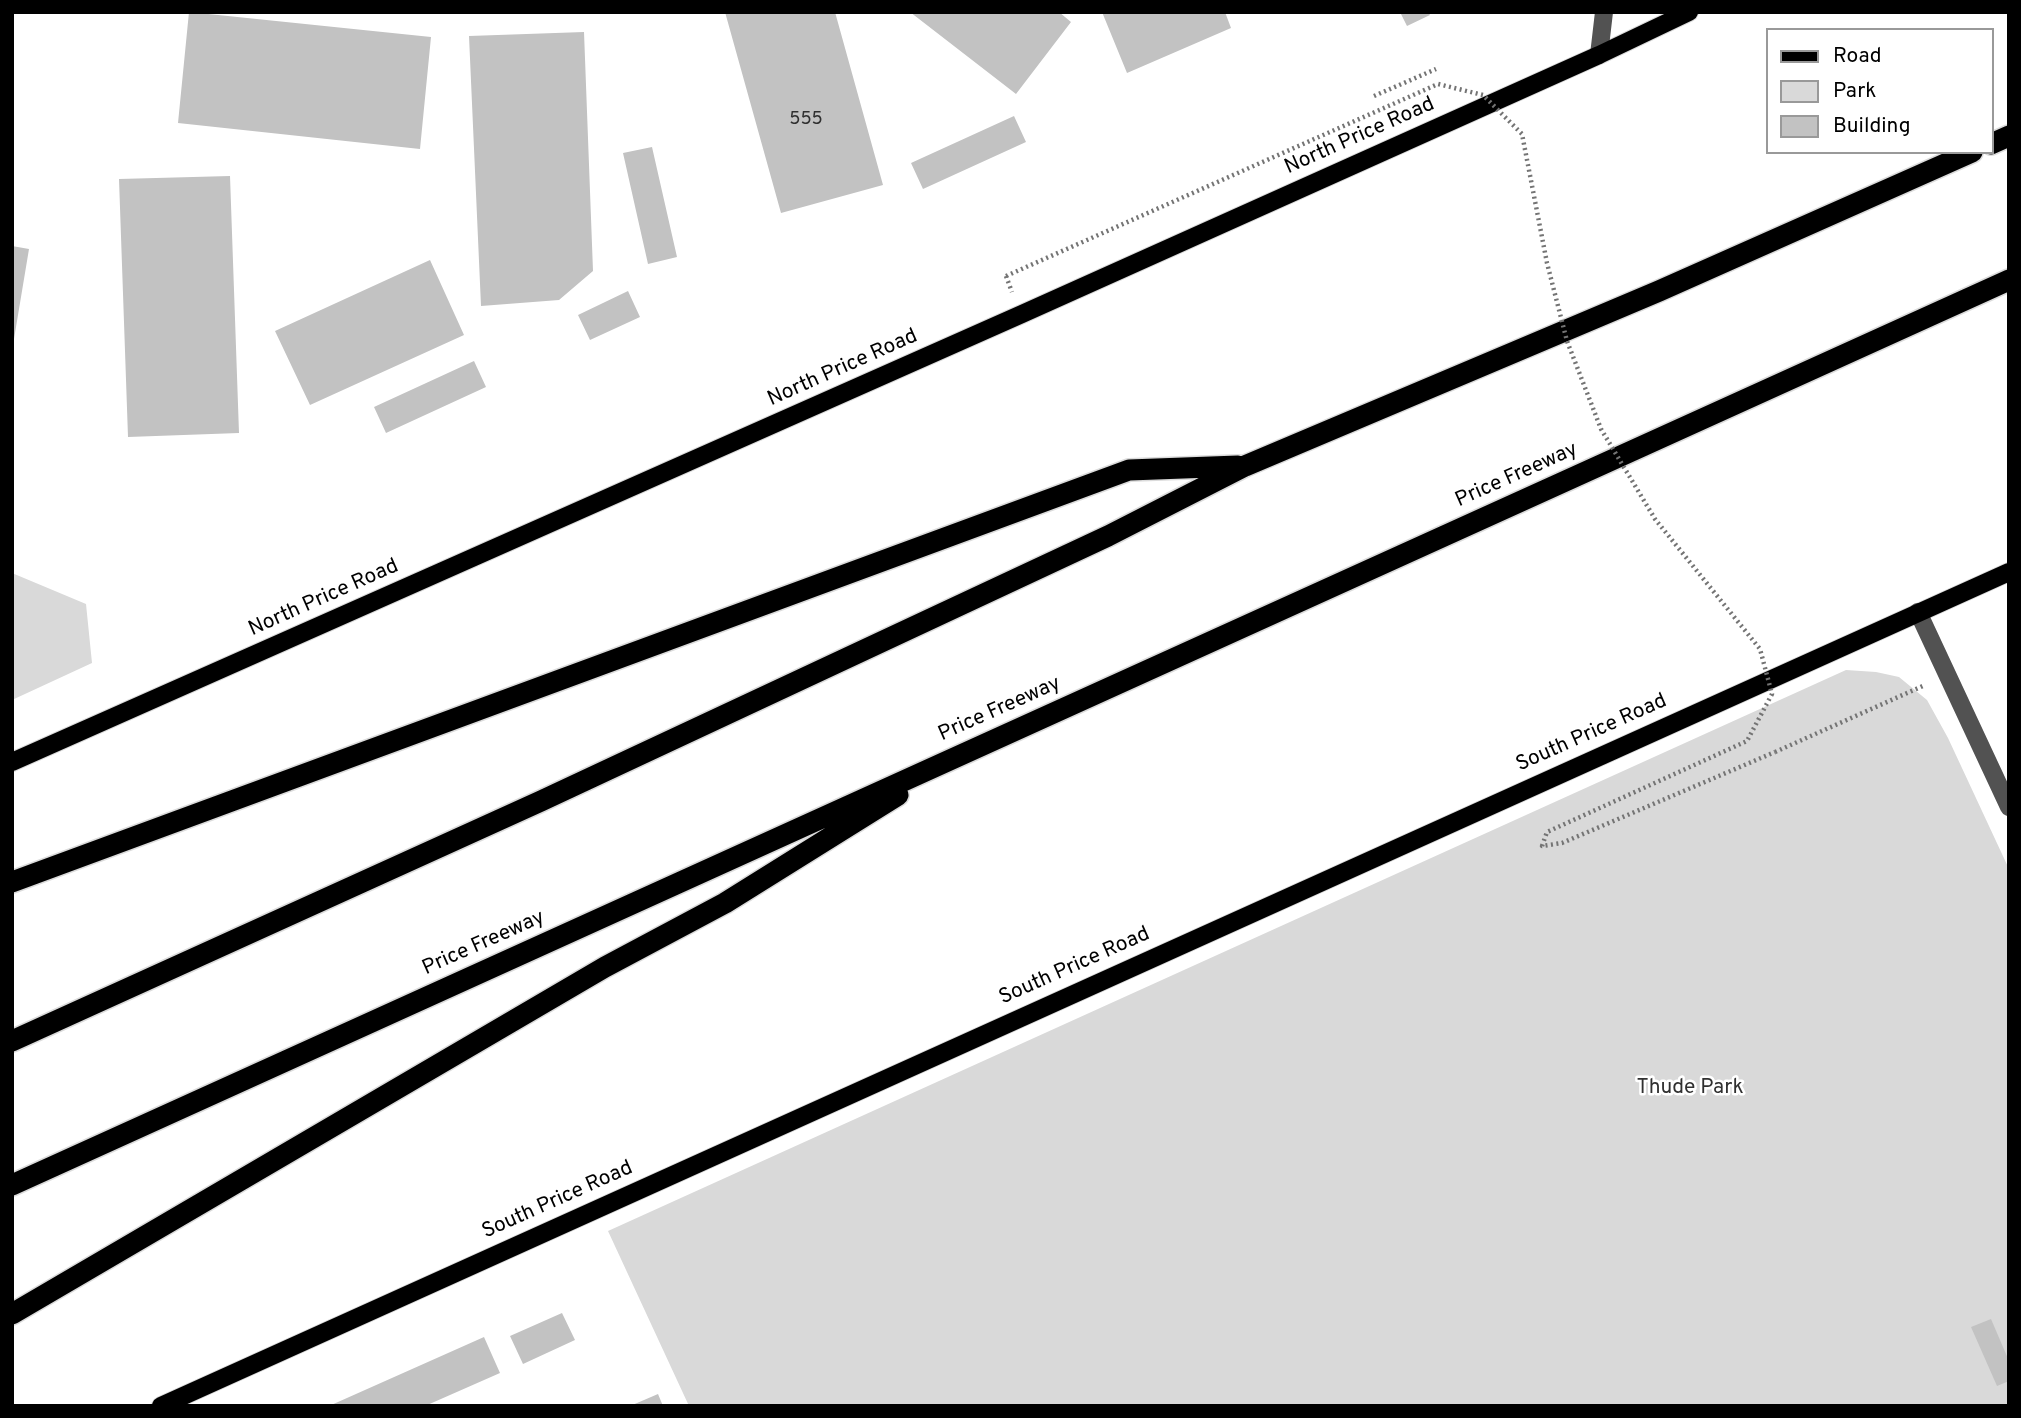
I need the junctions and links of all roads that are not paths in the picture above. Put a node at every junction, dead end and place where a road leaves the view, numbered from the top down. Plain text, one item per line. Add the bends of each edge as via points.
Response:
1 (1604, 12) edge
2 (1689, 12) edge
3 (1598, 55) junction
4 (2009, 136) edge
5 (1993, 143) edge
6 (1967, 154) edge
7 (2009, 280) edge
8 (1245, 466) junction
9 (2009, 572) edge
10 (1918, 612) junction
11 (968, 752) junction
12 (12, 762) edge
13 (2009, 807) edge
14 (12, 882) edge
15 (12, 1041) edge
16 (12, 1185) edge
17 (12, 1314) edge
18 (161, 1406) edge

1 - 3 street
2 - 3 main road, North Price Road
3 - 12 main road, North Price Road
4 - 5 highway
6 - 8 highway
7 - 11 highway, Price Freeway
8 - 14 highway via 1129,470
8 - 15 highway via 1108,536 554,795
9 - 10 main road, South Price Road
10 - 13 street
10 - 18 main road, South Price Road
11 - 16 highway, Price Freeway
11 - 17 highway via 725,903 605,967

